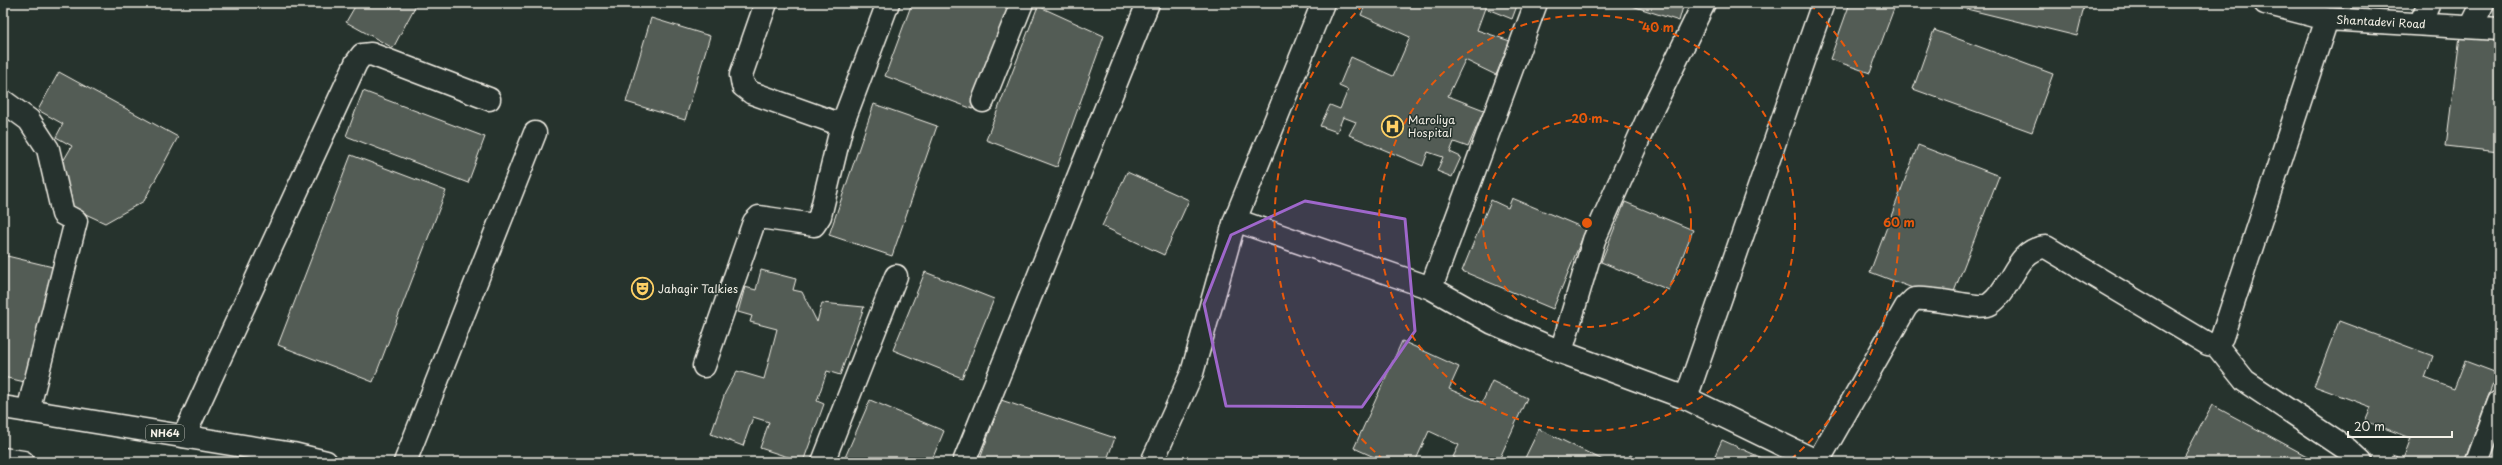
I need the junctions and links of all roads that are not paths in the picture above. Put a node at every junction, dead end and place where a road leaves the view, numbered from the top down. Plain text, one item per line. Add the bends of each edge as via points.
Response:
1 (766, 3) edge
2 (888, 3) edge
3 (1022, 3) edge
4 (1148, 3) edge
5 (1323, 3) edge
6 (1536, 3) edge
7 (1704, 3) edge
8 (1823, 3) edge
9 (2265, 3) edge
10 (2429, 3) edge
11 (2482, 3) edge
12 (2327, 19) junction
13 (2420, 24) junction
14 (2471, 27) junction
15 (2499, 29) edge
16 (489, 99) dead end
17 (3, 101) edge
18 (983, 101) dead end
19 (842, 125) junction
20 (535, 133) dead end
21 (1236, 220) junction
22 (896, 276) dead end
23 (1431, 288) junction
24 (2216, 345) junction
25 (1561, 352) junction
26 (704, 366) dead end
27 (1686, 398) junction
28 (2499, 402) edge
29 (3, 407) edge
30 (28, 411) junction
31 (184, 436) junction
32 (3, 459) edge
33 (23, 462) edge
34 (326, 462) edge
35 (405, 462) edge
36 (823, 462) edge
37 (964, 462) edge
38 (1152, 462) edge
39 (1818, 462) edge
40 (2361, 462) edge
41 (2477, 462) edge

1 - 19 main road via 741,75 743,86 752,94
2 - 19 main road
3 - 18 main road
4 - 37 main road
5 - 21 main road
6 - 23 main road
7 - 25 main road via 1647,120 1594,240
8 - 27 main road
9 - 12 main road, Shantadevi Road
10 - 13 main road
11 - 14 main road
12 - 13 main road, Shantadevi Road
12 - 24 main road via 2222,337
13 - 14 main road, Shantadevi Road
14 - 15 main road, Shantadevi Road
16 - 31 main road via 371,54 362,55 356,63
17 - 30 main road via 29,120 48,148 63,214 76,221
19 - 26 main road via 820,216 814,225 768,217 759,217 754,222
20 - 35 main road
21 - 23 main road
21 - 38 main road via 1192,373
22 - 36 main road
23 - 25 main road via 1494,322
24 - 39 main road via 2208,344 2046,247 2037,248 2028,252 1998,297 1989,305 1977,307 1926,297 1914,299 1906,307
24 - 40 main road via 2245,381 2348,450
25 - 27 main road
27 - 39 main road
28 - 41 main road
29 - 30 main road, NH64
30 - 31 main road, NH64
31 - 34 main road, NH64
32 - 33 main road

